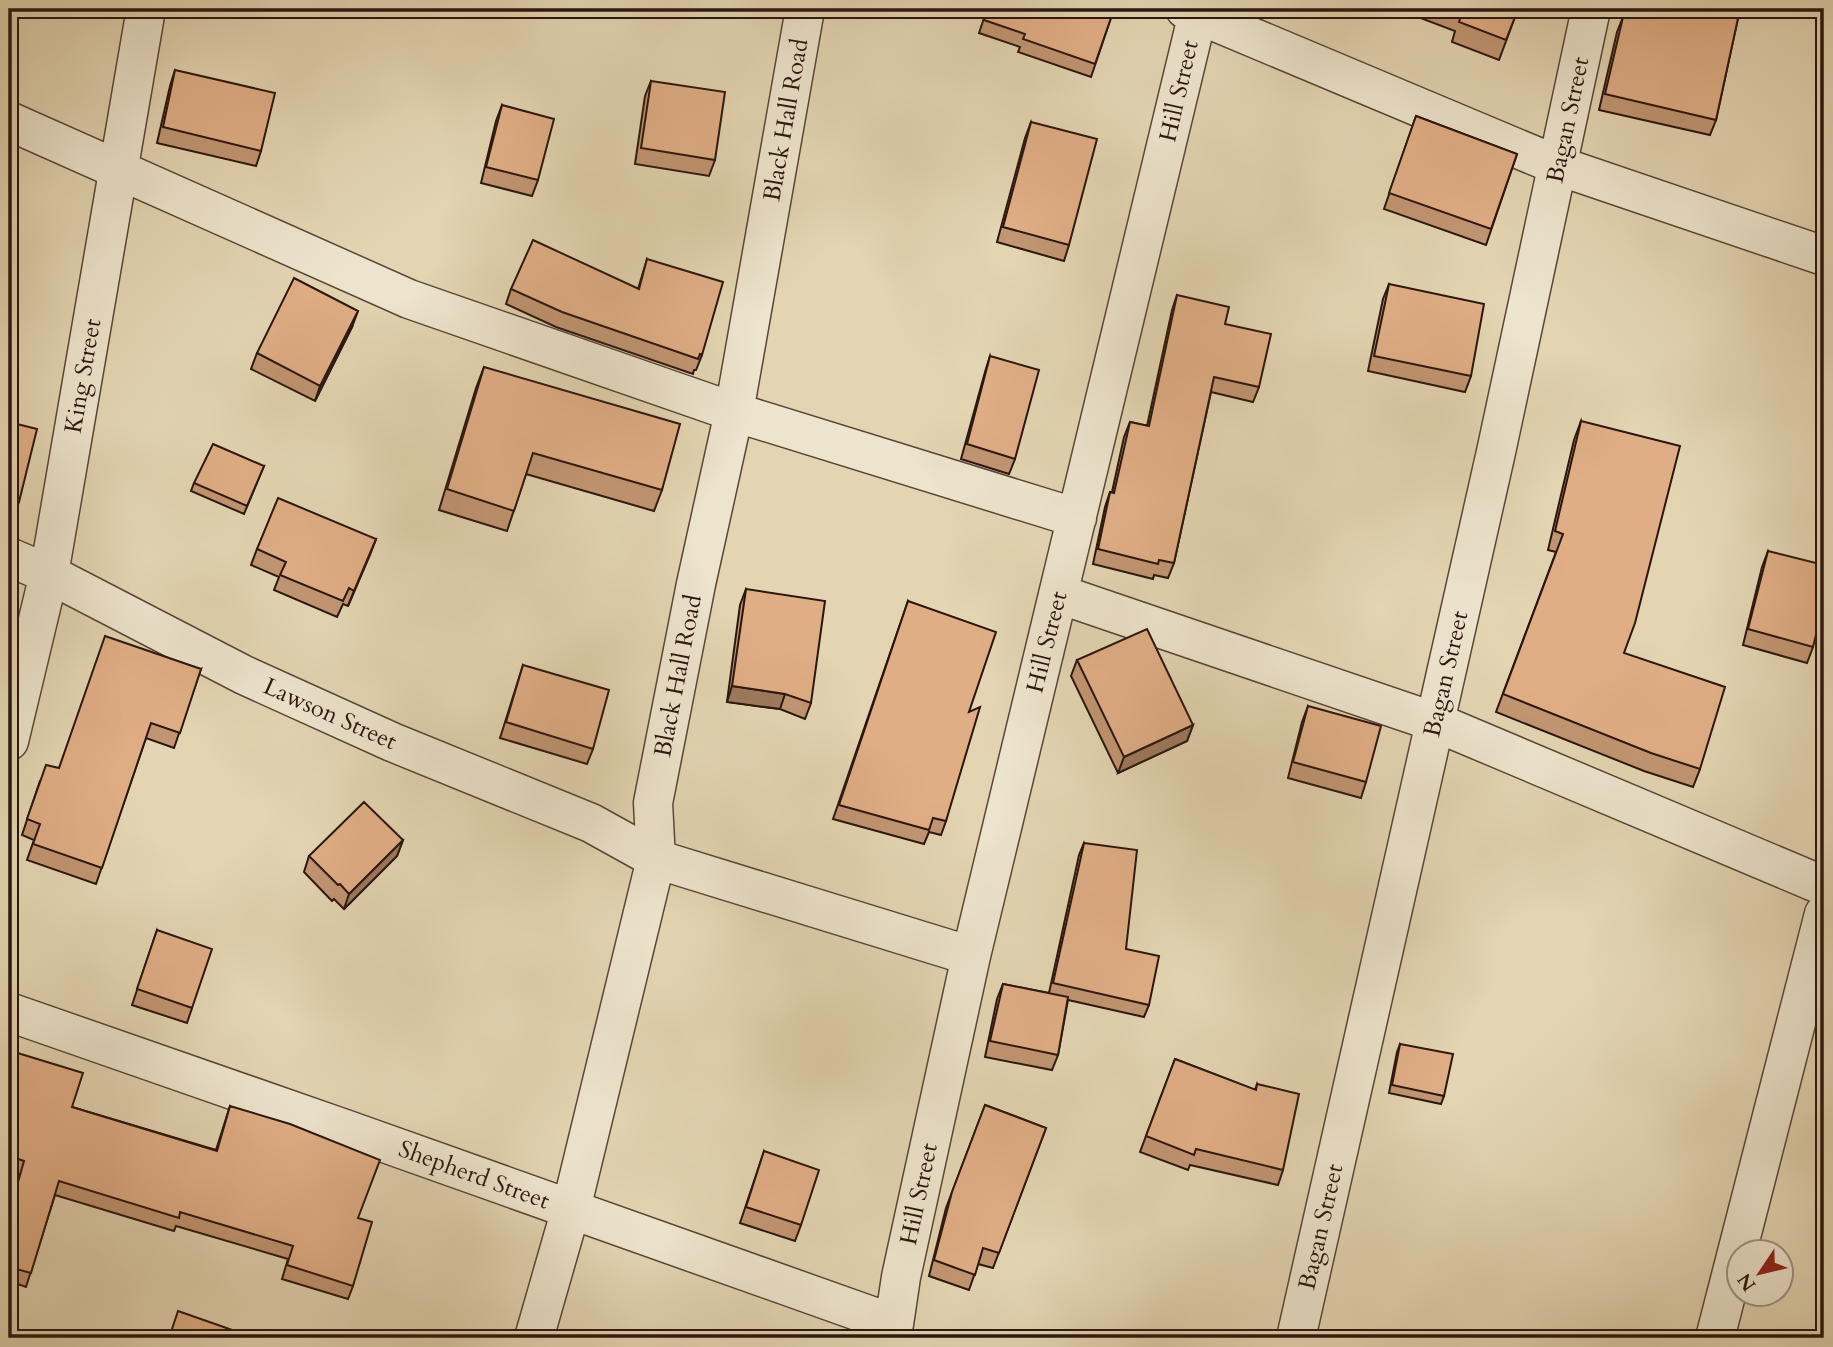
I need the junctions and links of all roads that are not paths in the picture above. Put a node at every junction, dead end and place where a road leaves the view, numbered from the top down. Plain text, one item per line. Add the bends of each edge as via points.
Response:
1 (146, 9) edge
2 (805, 9) edge
3 (1591, 9) edge
4 (1194, 11) edge
5 (9, 121) edge
6 (1559, 166) junction
7 (120, 169) junction
8 (1824, 256) edge
9 (734, 412) junction
10 (1077, 518) junction
11 (9, 557) edge
12 (49, 574) junction
13 (1059, 594) junction
14 (1435, 722) junction
15 (9, 741) edge
16 (656, 859) junction
17 (1824, 886) edge
18 (1824, 914) edge
19 (971, 956) junction
20 (9, 1012) edge
21 (571, 1209) junction
22 (901, 1277) joint
23 (892, 1331) edge
24 (534, 1338) edge
25 (1296, 1338) edge
26 (1715, 1338) edge

1 - 7 street, King Street
2 - 9 street, Black Hall Road
3 - 6 street, Bagan Street
4 - 6 street
4 - 10 street, Hill Street
5 - 7 street
6 - 8 street
6 - 14 street, Bagan Street
7 - 9 street via 409,299
7 - 12 street, King Street
9 - 10 street
9 - 16 street, Black Hall Road via 653,803
10 - 13 street, Hill Street
11 - 12 street, Lawson Street
12 - 15 street, King Street
12 - 16 street, Lawson Street via 244,675 392,742 591,823
13 - 14 street
13 - 19 street, Hill Street
14 - 17 street
14 - 25 street, Bagan Street
16 - 19 street, Lawson Street
16 - 21 street, Black Hall Road
18 - 26 street
19 - 22 street, Hill Street
20 - 21 street, Shepherd Street
21 - 23 street, Shepherd Street
21 - 24 street, Black Hall Road
22 - 23 street, Shepherd Street

